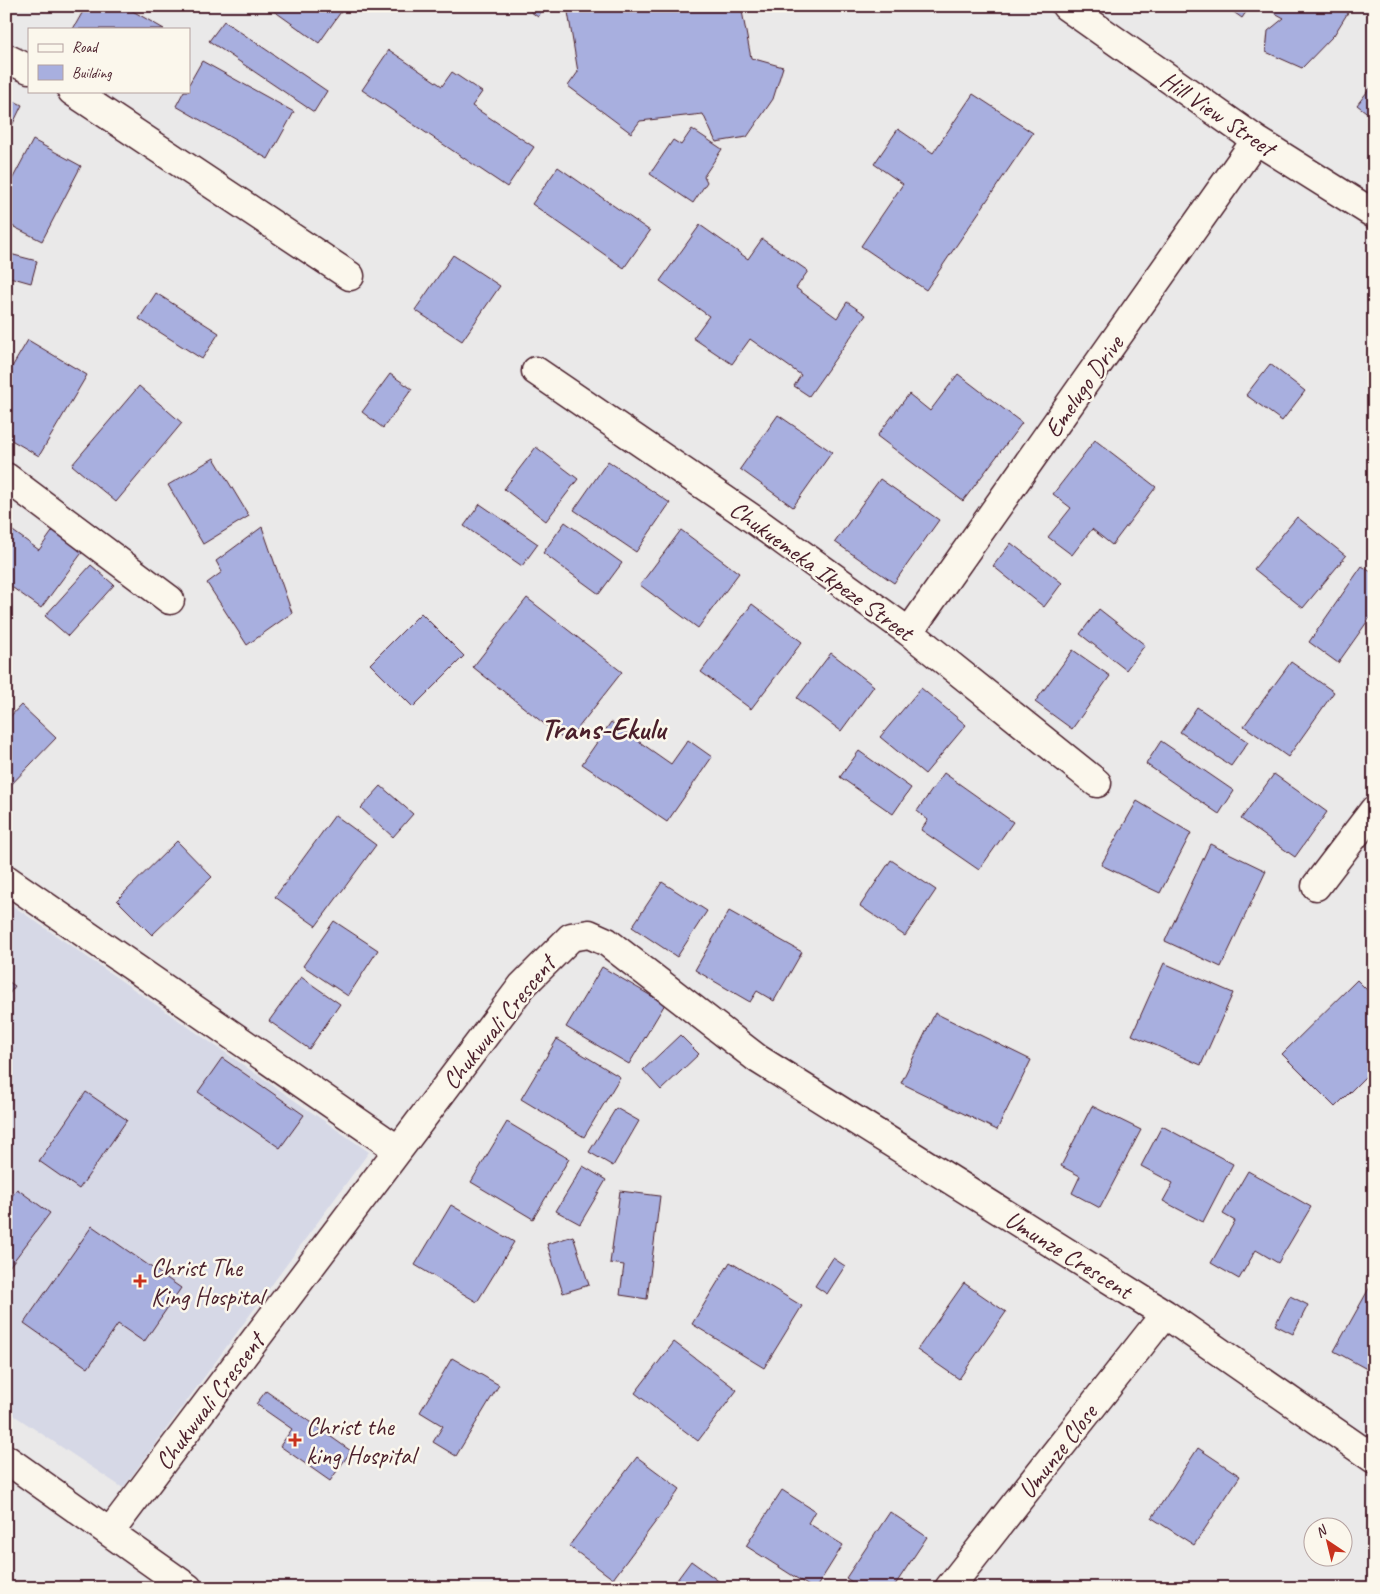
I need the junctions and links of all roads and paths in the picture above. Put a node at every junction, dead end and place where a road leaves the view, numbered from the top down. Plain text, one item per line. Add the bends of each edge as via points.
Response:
1 (1066, 6) edge
2 (1097, 15) edge
3 (6, 58) edge
4 (28, 69) edge
5 (74, 92) edge
6 (1256, 140) junction
7 (1374, 214) edge
8 (350, 276) dead end
9 (536, 371) dead end
10 (6, 476) edge
11 (170, 600) dead end
12 (909, 632) junction
13 (1097, 783) dead end
14 (1374, 810) edge
15 (6, 879) edge
16 (1316, 886) dead end
17 (758, 1059) joint
18 (397, 1149) junction
19 (1165, 1314) junction
20 (1374, 1459) edge
21 (6, 1460) edge
22 (110, 1532) junction
23 (188, 1588) edge
24 (949, 1588) edge

1 - 2 street, Hill View Street
2 - 6 street, Hill View Street
3 - 4 street
5 - 8 street
6 - 7 street, Hill View Street
6 - 12 street, Emelugo Drive
9 - 12 street, Chukuemeka Ikpeze Street via 754,519
10 - 11 street
12 - 13 street, Chukuemeka Ikpeze Street
14 - 16 street
15 - 18 street
17 - 18 street, Chukwuali Crescent via 607,942 589,934 571,937 522,986
17 - 19 street, Umunze Crescent
18 - 22 street, Chukwuali Crescent
19 - 20 street, Umunze Crescent
19 - 24 street, Umunze Close
21 - 22 street
22 - 23 street

